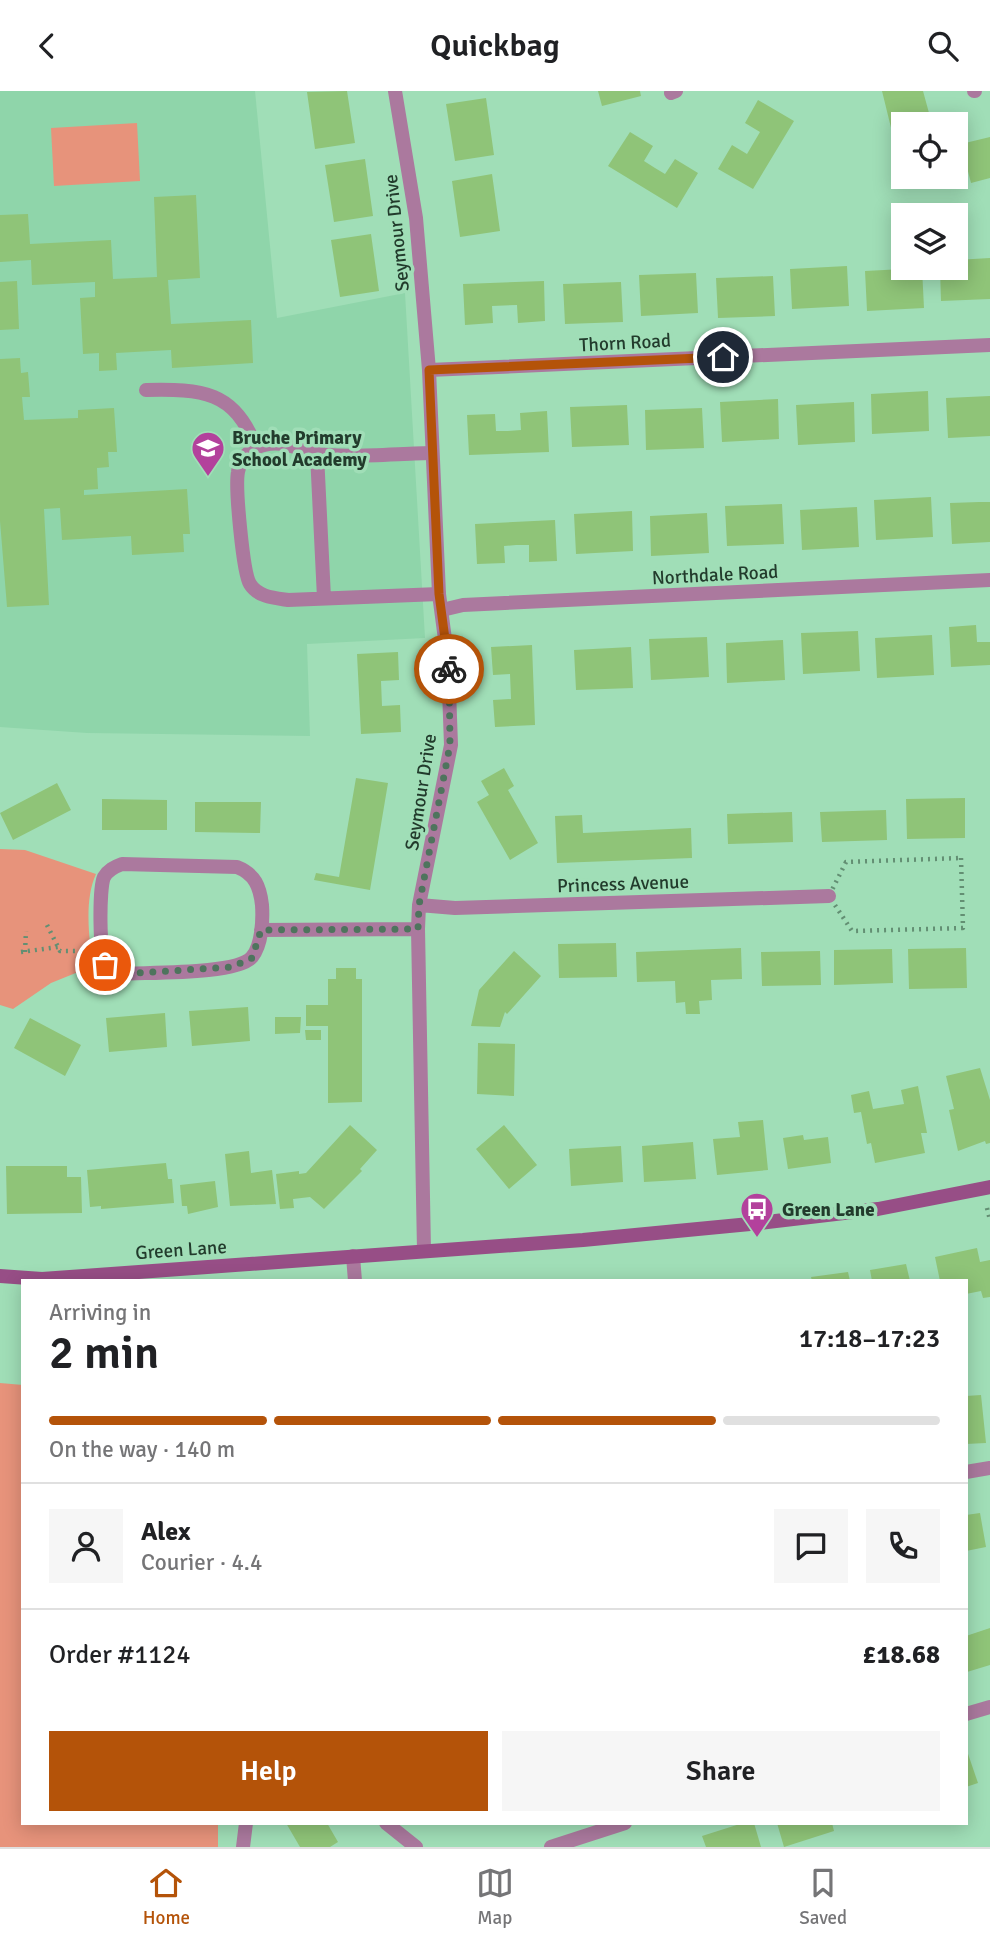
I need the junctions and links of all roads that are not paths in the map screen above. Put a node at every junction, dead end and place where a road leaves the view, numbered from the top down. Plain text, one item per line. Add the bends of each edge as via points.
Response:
1 (395, 91) edge
2 (990, 345) edge
3 (429, 370) junction
4 (146, 390) dead end
5 (256, 448) junction
6 (432, 453) junction
7 (317, 454) junction
8 (990, 580) edge
9 (439, 594) junction
10 (324, 598) junction
11 (442, 610) junction
12 (829, 896) road end
13 (419, 905) junction
14 (418, 929) junction
15 (261, 930) junction
16 (990, 1187) edge
17 (424, 1250) junction
18 (353, 1256) junction
19 (0, 1276) edge
20 (355, 1279) edge
21 (990, 1468) edge
22 (968, 1472) edge
23 (990, 1707) edge
24 (968, 1713) edge
25 (246, 1825) edge
26 (388, 1825) edge
27 (619, 1825) edge
28 (243, 1847) edge
29 (416, 1847) edge
30 (551, 1847) edge

1 - 3 street, Seymour Drive via 416,218
2 - 3 street, Thorn Road
3 - 6 street, Seymour Drive
4 - 5 street via 189,389 212,395 243,418
5 - 7 street via 274,443
5 - 10 street via 245,456 238,472 248,582 271,598
6 - 7 street
6 - 9 street, Seymour Drive
7 - 10 street
8 - 11 street, Northdale Road via 463,605
9 - 10 street
9 - 11 street, Seymour Drive
11 - 13 street, Seymour Drive via 450,745
12 - 13 street, Princess Avenue via 456,908
13 - 14 street, Seymour Drive
14 - 15 street
14 - 17 street, Seymour Drive
15 - 15 street via 252,958 232,967 120,974 105,965 101,950 102,883 113,868 122,865 237,867 247,871 259,888
16 - 17 street, Green Lane via 878,1209 750,1224
17 - 18 street, Green Lane
18 - 19 street, Green Lane via 42,1279
18 - 20 street
21 - 22 street
23 - 24 street
25 - 28 street
26 - 29 street
27 - 30 street

